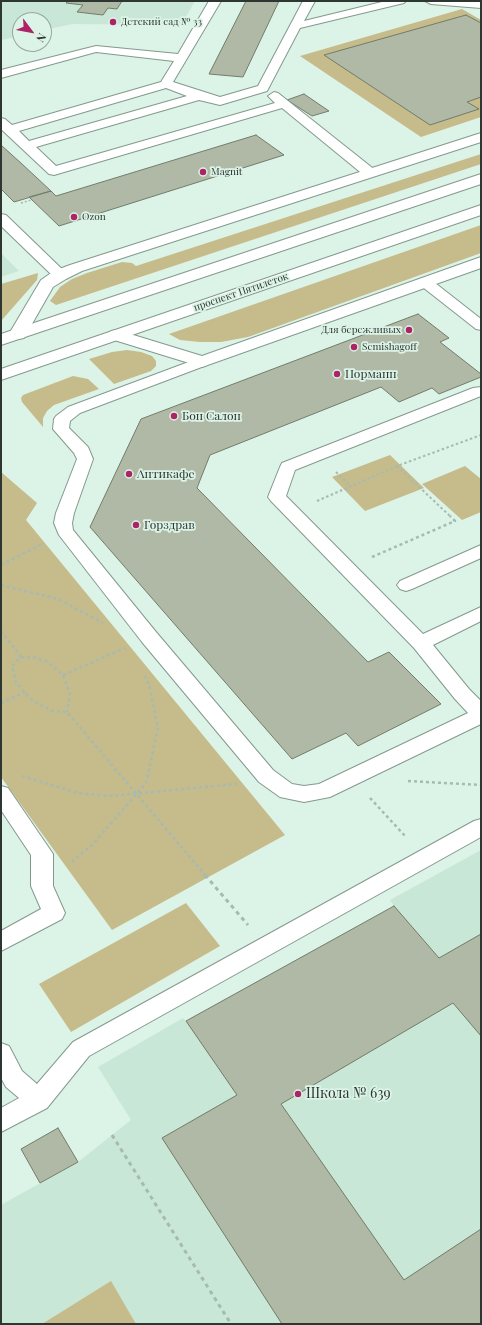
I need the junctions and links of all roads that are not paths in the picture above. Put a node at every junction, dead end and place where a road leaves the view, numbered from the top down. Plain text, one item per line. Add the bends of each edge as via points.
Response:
1 (215, 1) edge
2 (309, 1) edge
3 (400, 1) edge
4 (431, 1) edge
5 (481, 6) edge
6 (296, 26) junction
7 (181, 58) junction
8 (1, 74) edge
9 (166, 84) junction
10 (264, 88) junction
11 (199, 96) junction
12 (283, 104) junction
13 (5, 126) edge
14 (481, 137) edge
15 (27, 146) junction
16 (370, 173) junction
17 (481, 180) edge
18 (481, 210) edge
19 (1, 218) edge
20 (481, 262) edge
21 (60, 275) junction
22 (425, 282) junction
23 (481, 326) edge
24 (18, 334) junction
25 (117, 335) junction
26 (1, 340) edge
27 (202, 362) junction
28 (1, 375) edge
29 (480, 392) edge
30 (481, 551) edge
31 (406, 585) dead end
32 (481, 613) edge
33 (421, 643) junction
34 (481, 714) edge
35 (1, 794) edge
36 (481, 827) edge
37 (1, 942) edge
38 (1, 1054) edge
39 (38, 1100) junction
40 (1, 1121) edge

1 - 7 lane
2 - 6 lane
3 - 6 lane
4 - 5 lane
6 - 10 lane
7 - 8 lane via 96,49
7 - 9 lane
9 - 11 lane
9 - 13 lane
10 - 11 lane via 220,101
10 - 12 lane
11 - 15 lane
12 - 15 lane via 54,171
12 - 16 lane
13 - 15 lane
14 - 16 street
16 - 21 street
17 - 24 street
18 - 25 street, проспект Пятилеток
19 - 21 lane
20 - 22 street
21 - 24 street via 47,284
22 - 23 lane
22 - 27 street
24 - 26 street
25 - 27 street
25 - 28 street, проспект Пятилеток
27 - 34 lane via 74,410 62,419 61,429 82,451 86,459 65,513 65,532 266,776 287,791 304,794 323,791
29 - 33 lane via 288,467 278,498
30 - 31 lane
32 - 33 lane
33 - 34 lane
35 - 37 lane via 42,854 42,886 54,914
36 - 39 lane via 81,1049
38 - 39 lane via 14,1079
39 - 40 lane

